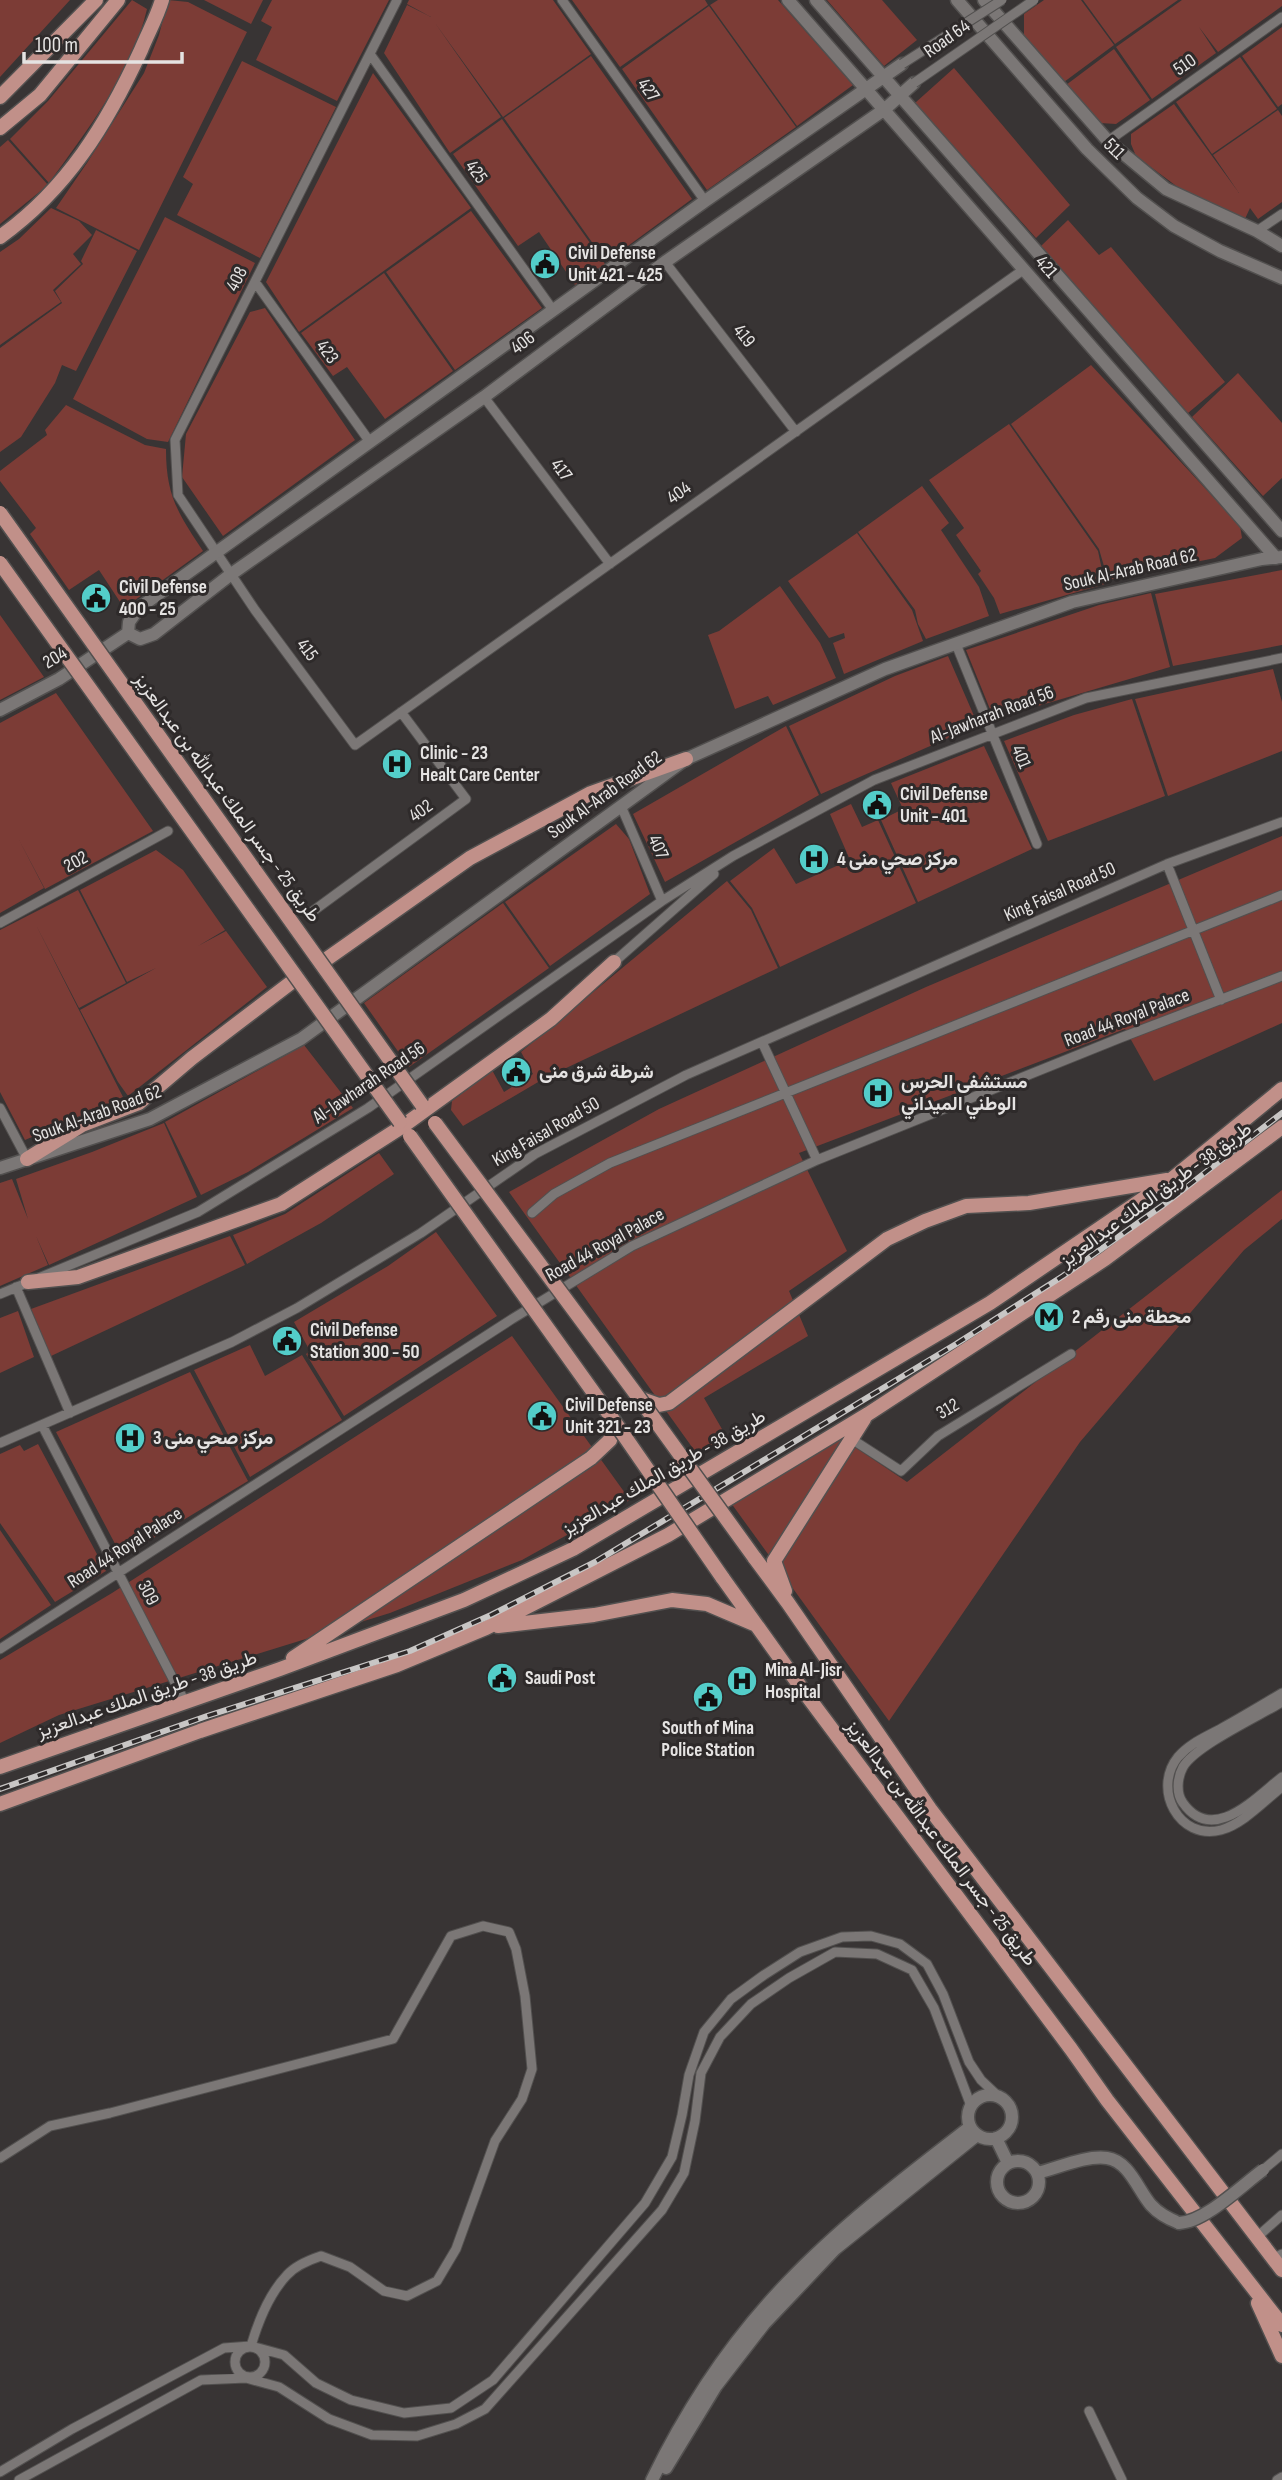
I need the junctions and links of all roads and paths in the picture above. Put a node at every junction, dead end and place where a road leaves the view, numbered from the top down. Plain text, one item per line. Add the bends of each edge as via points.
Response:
1 (96, 0) edge
2 (118, 0) edge
3 (162, 0) edge
4 (397, 0) edge
5 (562, 0) edge
6 (788, 0) edge
7 (816, 0) edge
8 (957, 0) edge
9 (984, 0) edge
10 (1002, 0) edge
11 (1034, 0) edge
12 (1282, 18) edge
13 (370, 54) junction
14 (902, 65) joint
15 (884, 77) junction
16 (914, 83) joint
17 (867, 88) junction
18 (899, 94) junction
19 (0, 97) edge
20 (885, 109) junction
21 (0, 128) edge
22 (1108, 141) junction
23 (705, 201) junction
24 (1282, 214) edge
25 (1257, 231) junction
26 (0, 237) edge
27 (1282, 246) edge
28 (665, 262) junction
29 (1023, 270) junction
30 (1282, 278) edge
31 (255, 282) junction
32 (553, 310) junction
33 (484, 397) junction
34 (796, 432) junction
35 (370, 442) junction
36 (0, 513) edge
37 (1282, 531) edge
38 (216, 553) junction
39 (1279, 557) edge
40 (0, 564) edge
41 (610, 564) junction
42 (230, 575) junction
43 (128, 633) junction
44 (956, 644) junction
45 (1282, 658) edge
46 (0, 710) edge
47 (401, 712) junction
48 (992, 734) junction
49 (355, 745) joint
50 (686, 759) junction
51 (621, 806) junction
52 (1282, 822) edge
53 (168, 831) dead end
54 (1037, 844) dead end
55 (733, 856) junction
56 (1167, 864) junction
57 (1282, 895) edge
58 (662, 901) junction
59 (309, 914) dead end
60 (0, 923) edge
61 (1194, 930) junction
62 (614, 962) joint
63 (321, 963) junction
64 (1282, 976) edge
65 (297, 978) junction
66 (1221, 1000) junction
67 (762, 1042) junction
68 (1282, 1089) edge
69 (786, 1092) junction
70 (423, 1107) junction
71 (0, 1108) edge
72 (1282, 1127) edge
73 (404, 1128) junction
74 (27, 1159) junction
75 (817, 1160) junction
76 (0, 1168) edge
77 (1172, 1180) junction
78 (532, 1213) dead end
79 (22, 1284) junction
80 (0, 1294) edge
81 (1071, 1354) dead end
82 (639, 1398) junction
83 (70, 1413) junction
84 (868, 1413) junction
85 (614, 1421) junction
86 (42, 1425) junction
87 (850, 1438) junction
88 (0, 1443) edge
89 (118, 1573) junction
90 (789, 1603) junction
91 (757, 1626) junction
92 (486, 1628) junction
93 (0, 1649) edge
94 (275, 1671) junction
95 (1282, 1693) edge
96 (185, 1702) junction
97 (1282, 1702) edge
98 (0, 1767) edge
99 (1282, 1777) edge
100 (1282, 1787) edge
101 (0, 1804) edge
102 (999, 2097) junction
103 (971, 2106) junction
104 (974, 2131) junction
105 (996, 2138) junction
106 (1282, 2154) edge
107 (0, 2158) edge
108 (1008, 2163) junction
109 (1263, 2170) joint
110 (1037, 2173) junction
111 (1282, 2215) edge
112 (1257, 2237) junction
113 (1282, 2255) edge
114 (1282, 2270) edge
115 (1250, 2282) junction
116 (1282, 2325) edge
117 (251, 2346) junction
118 (1282, 2356) edge
119 (246, 2378) junction
120 (1088, 2411) dead end
121 (0, 2472) edge
122 (1282, 2477) edge
123 (19, 2480) edge
124 (652, 2480) edge
125 (658, 2480) edge
126 (1122, 2480) edge
127 (1277, 2480) edge

1 - 19 main road
2 - 21 main road via 40,95
3 - 26 main road via 98,131 63,182
4 - 13 street, 408
5 - 23 street, 427
6 - 17 street, 421
7 - 15 street
8 - 30 street, 511 via 1087,149 1137,198 1174,226
9 - 22 street, 511
10 - 14 street, Road 64, bridge
11 - 16 street, Road 64, bridge
12 - 22 street, 510
13 - 31 street, 408
13 - 32 street, 425
14 - 15 street, 406
15 - 17 street, 406
15 - 18 street
16 - 18 street, 406
17 - 20 street, 421
17 - 23 street, 406
18 - 20 street, 406
18 - 37 street
20 - 28 street, 406
20 - 29 street, 421
22 - 25 street, 511 via 1166,189
23 - 32 street, 406
24 - 25 street
25 - 27 street, 511
28 - 33 street, 406
28 - 34 street, 419
29 - 34 street, 404
29 - 39 street, 421
31 - 35 street, 423
31 - 38 street, 408 via 176,440 178,495
32 - 35 street, 406
33 - 41 street, 417
33 - 42 street, 406
34 - 41 street, 404
35 - 38 street, 406
36 - 63 main road, طريق 25 - جسر الملك عبدالله بن عبدالعزيز, bridge
38 - 42 street, 408
38 - 43 street, 406 via 139,608 129,622
39 - 44 street, Souk Al-Arab Road 62 via 1072,602
40 - 65 main road, طريق 25 - جسر الملك عبدالله بن عبدالعزيز, bridge
41 - 47 street, 404
42 - 43 street, 406 via 154,634 140,639
42 - 49 street, 415
43 - 46 street, 204 via 59,679
44 - 48 street, 401
44 - 50 street, Souk Al-Arab Road 62 via 886,669
45 - 48 street, Al-Jawharah Road 56 via 1086,698
47 - 49 street, 404
47 - 59 street, 402 via 466,799
48 - 54 street, 401
48 - 55 street, Al-Jawharah Road 56 via 874,780
50 - 51 street, Souk Al-Arab Road 62
50 - 63 main road via 591,793 470,858
51 - 58 street, 407
51 - 74 street, Souk Al-Arab Road 62 via 301,1039 150,1119
52 - 56 street, King Faisal Road 50
53 - 60 street, 202
55 - 58 street, Al-Jawharah Road 56
55 - 62 street, Al-Jawharah Road 56
56 - 61 street
56 - 67 street, King Faisal Road 50
57 - 61 street
58 - 79 street, Al-Jawharah Road 56 via 368,1108 198,1212
61 - 66 street
61 - 69 street
62 - 70 main road via 551,1018
63 - 70 main road, طريق 25 - جسر الملك عبدالله بن عبدالعزيز, bridge
64 - 66 street, Road 44 Royal Palace
65 - 73 main road, طريق 25 - جسر الملك عبدالله بن عبدالعزيز, bridge
65 - 74 main road via 139,1103 82,1125
66 - 75 street, Road 44 Royal Palace
67 - 69 street
67 - 83 street, King Faisal Road 50 via 686,1075 536,1154 421,1233 297,1308 232,1342
68 - 77 main road, طريق 38 - طريق الملك عبدالعزيز
69 - 75 street
69 - 78 street via 610,1163 554,1194
70 - 73 main road
70 - 82 main road, طريق 25 - جسر الملك عبدالله بن عبدالعزيز, bridge
71 - 74 street
72 - 84 main road, طريق 38 - طريق الملك عبدالعزيز via 1105,1259
73 - 79 main road via 281,1204 78,1278
73 - 85 main road, طريق 25 - جسر الملك عبدالله بن عبدالعزيز, bridge
74 - 76 street, Souk Al-Arab Road 62
75 - 89 street, Road 44 Royal Palace via 632,1246
77 - 82 main road via 1029,1203 966,1206 925,1221 887,1239 669,1403 659,1405
77 - 94 main road, طريق 38 - طريق الملك عبدالعزيز via 990,1303 573,1549 464,1600
79 - 80 street, Al-Jawharah Road 56
79 - 83 street
81 - 87 street, 312 via 938,1436 901,1471
82 - 90 main road, bridge
83 - 86 street, King Faisal Road 50
84 - 87 main road
84 - 92 main road, طريق 38 - طريق الملك عبدالعزيز via 668,1535
85 - 91 main road, طريق 25 - جسر الملك عبدالله بن عبدالعزيز, bridge
85 - 94 main road via 610,1440 592,1458
86 - 88 street, King Faisal Road 50
86 - 89 street, 309
87 - 90 main road via 774,1561
89 - 93 street, Road 44 Royal Palace
89 - 96 street, 309
90 - 112 main road, طريق 25 - جسر الملك عبدالله بن عبدالعزيز via 930,1809
91 - 92 main road via 707,1604 672,1600
91 - 115 main road, طريق 25 - جسر الملك عبدالله بن عبدالعزيز via 1107,2100
92 - 101 main road, طريق 38 - طريق الملك عبدالعزيز via 397,1665
94 - 96 main road, طريق 38 - طريق الملك عبدالعزيز
95 - 100 street via 1192,1743 1176,1759 1166,1781 1170,1807 1184,1823 1202,1831 1233,1825
96 - 98 main road, طريق 38 - طريق الملك عبدالعزيز
97 - 99 street via 1196,1753 1183,1767 1179,1798 1202,1819 1228,1819
102 - 103 street via 981,2098
102 - 105 street via 1009,2106 1012,2118 1007,2131
102 - 117 street via 969,2062 927,1964 900,1944 871,1936 842,1937 800,1952 764,1975 731,1999 704,2032 689,2075 672,2157 645,2203 493,2380 451,2408 404,2413 351,2400 316,2383 284,2355
103 - 104 street via 968,2120
103 - 119 street via 934,2008 912,1970 877,1954 835,1952 751,2004 720,2037 701,2073 684,2173 662,2210 485,2409 417,2437 372,2435 329,2419 279,2388
104 - 105 street via 983,2138
104 - 124 street via 842,2232 788,2282 718,2366
104 - 125 street via 835,2249 764,2324 716,2386
105 - 108 street
106 - 109 street
107 - 117 street via 50,2126 393,2039 451,1936 483,1926 509,1932 525,1996 532,2069 522,2099 495,2141 456,2249 437,2281 407,2296 384,2291 351,2267 321,2256 287,2275 256,2327
108 - 110 street via 1024,2161
108 - 110 street via 1000,2169 996,2187 1015,2204 1024,2203 1037,2191
109 - 110 street, bridge via 1207,2212 1178,2223 1152,2206 1117,2160 1090,2159
111 - 112 street
112 - 113 main road
112 - 114 main road, طريق 25 - جسر الملك عبدالله بن عبدالعزيز
115 - 116 main road, طريق 25 - جسر الملك عبدالله بن عبدالعزيز
115 - 118 main road
117 - 119 street via 240,2350 234,2360 237,2371
117 - 119 street via 262,2352 265,2364 258,2375
117 - 121 street via 224,2348
119 - 123 street via 201,2380
120 - 126 street
122 - 127 street

